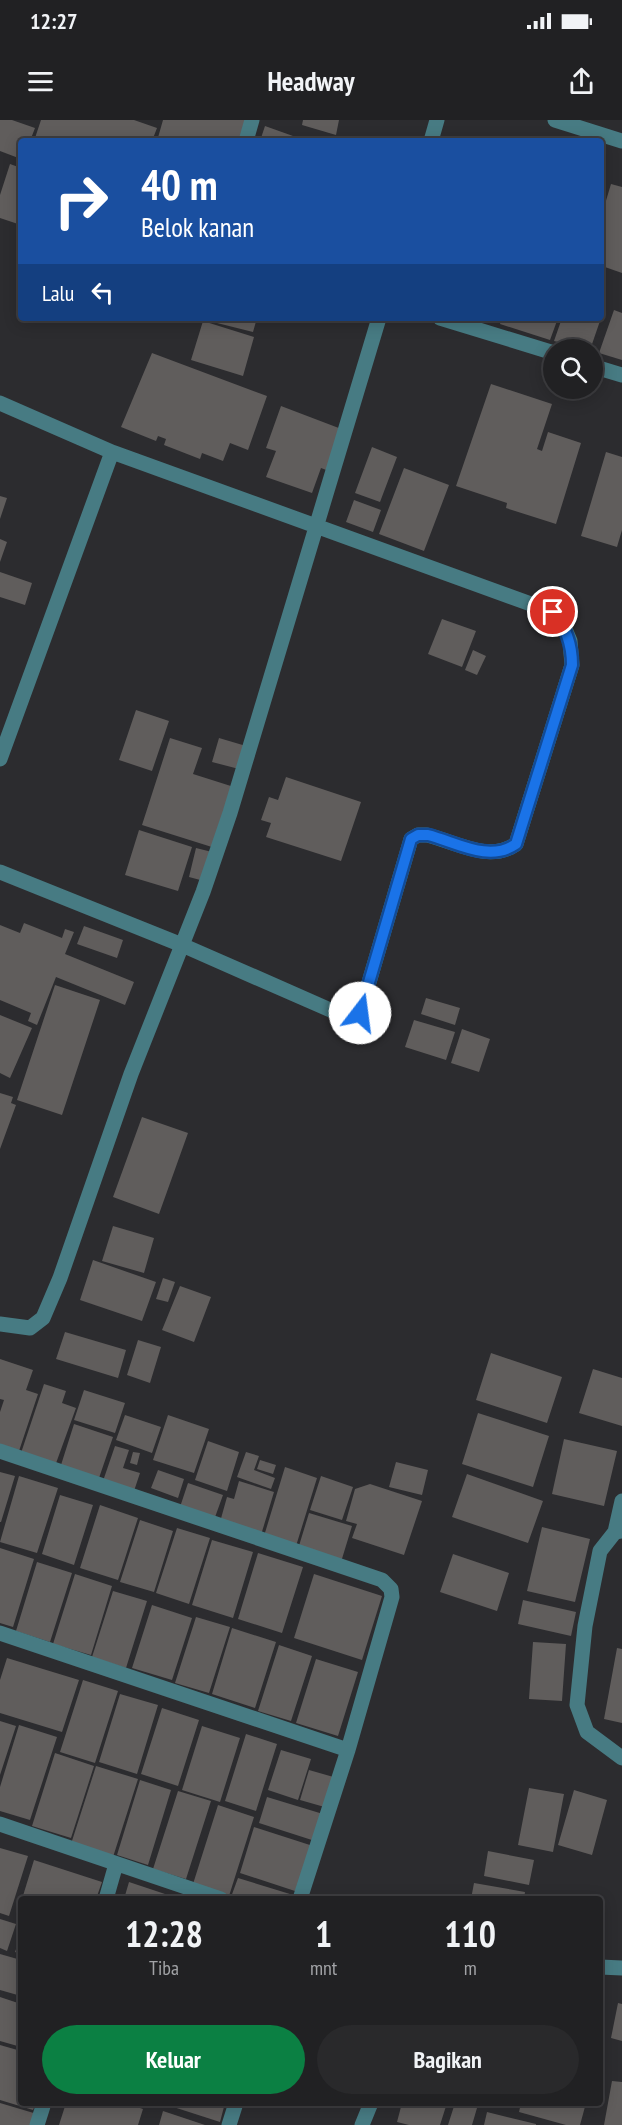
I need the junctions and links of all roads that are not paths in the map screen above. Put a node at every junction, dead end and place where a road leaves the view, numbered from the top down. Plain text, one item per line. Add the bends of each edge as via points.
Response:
1 (252, 120) edge
2 (437, 120) edge
3 (555, 120) edge
4 (247, 138) edge
5 (432, 138) edge
6 (622, 141) edge
7 (379, 321) edge
8 (450, 321) edge
9 (543, 350) edge
10 (603, 369) edge
11 (622, 375) edge
12 (0, 403) edge
13 (112, 452) junction
14 (318, 526) junction
15 (0, 759) edge
16 (0, 872) edge
17 (182, 945) junction
18 (0, 1324) edge
19 (0, 1450) edge
20 (622, 1501) edge
21 (619, 1531) edge
22 (0, 1633) edge
23 (348, 1750) junction
24 (622, 1758) edge
25 (0, 1824) edge
26 (116, 1864) junction
27 (107, 1896) edge
28 (212, 1896) edge
29 (301, 1896) edge
30 (603, 1967) edge
31 (622, 1968) edge
32 (43, 2106) edge
33 (235, 2106) edge
34 (369, 2106) edge
35 (37, 2125) edge
36 (229, 2125) edge
37 (362, 2125) edge

1 - 4 street
2 - 5 street
3 - 6 street
7 - 14 street
8 - 9 street
10 - 11 street
12 - 13 street
13 - 14 street
13 - 15 street
14 - 17 street via 230,813
14 - 17 street via 553,612 562,622 570,641 572,665 520,833 516,844 506,851 488,852 428,835 411,839 356,1017 328,1009
16 - 17 street
17 - 18 street via 131,1074 44,1318 30,1328
19 - 23 street via 382,1580 391,1589 392,1597
20 - 21 street
21 - 24 street via 600,1551 585,1626 577,1706 587,1732
22 - 23 street
23 - 29 street
25 - 26 street
26 - 27 street
26 - 28 street
30 - 31 street
32 - 35 street
33 - 36 street
34 - 37 street

